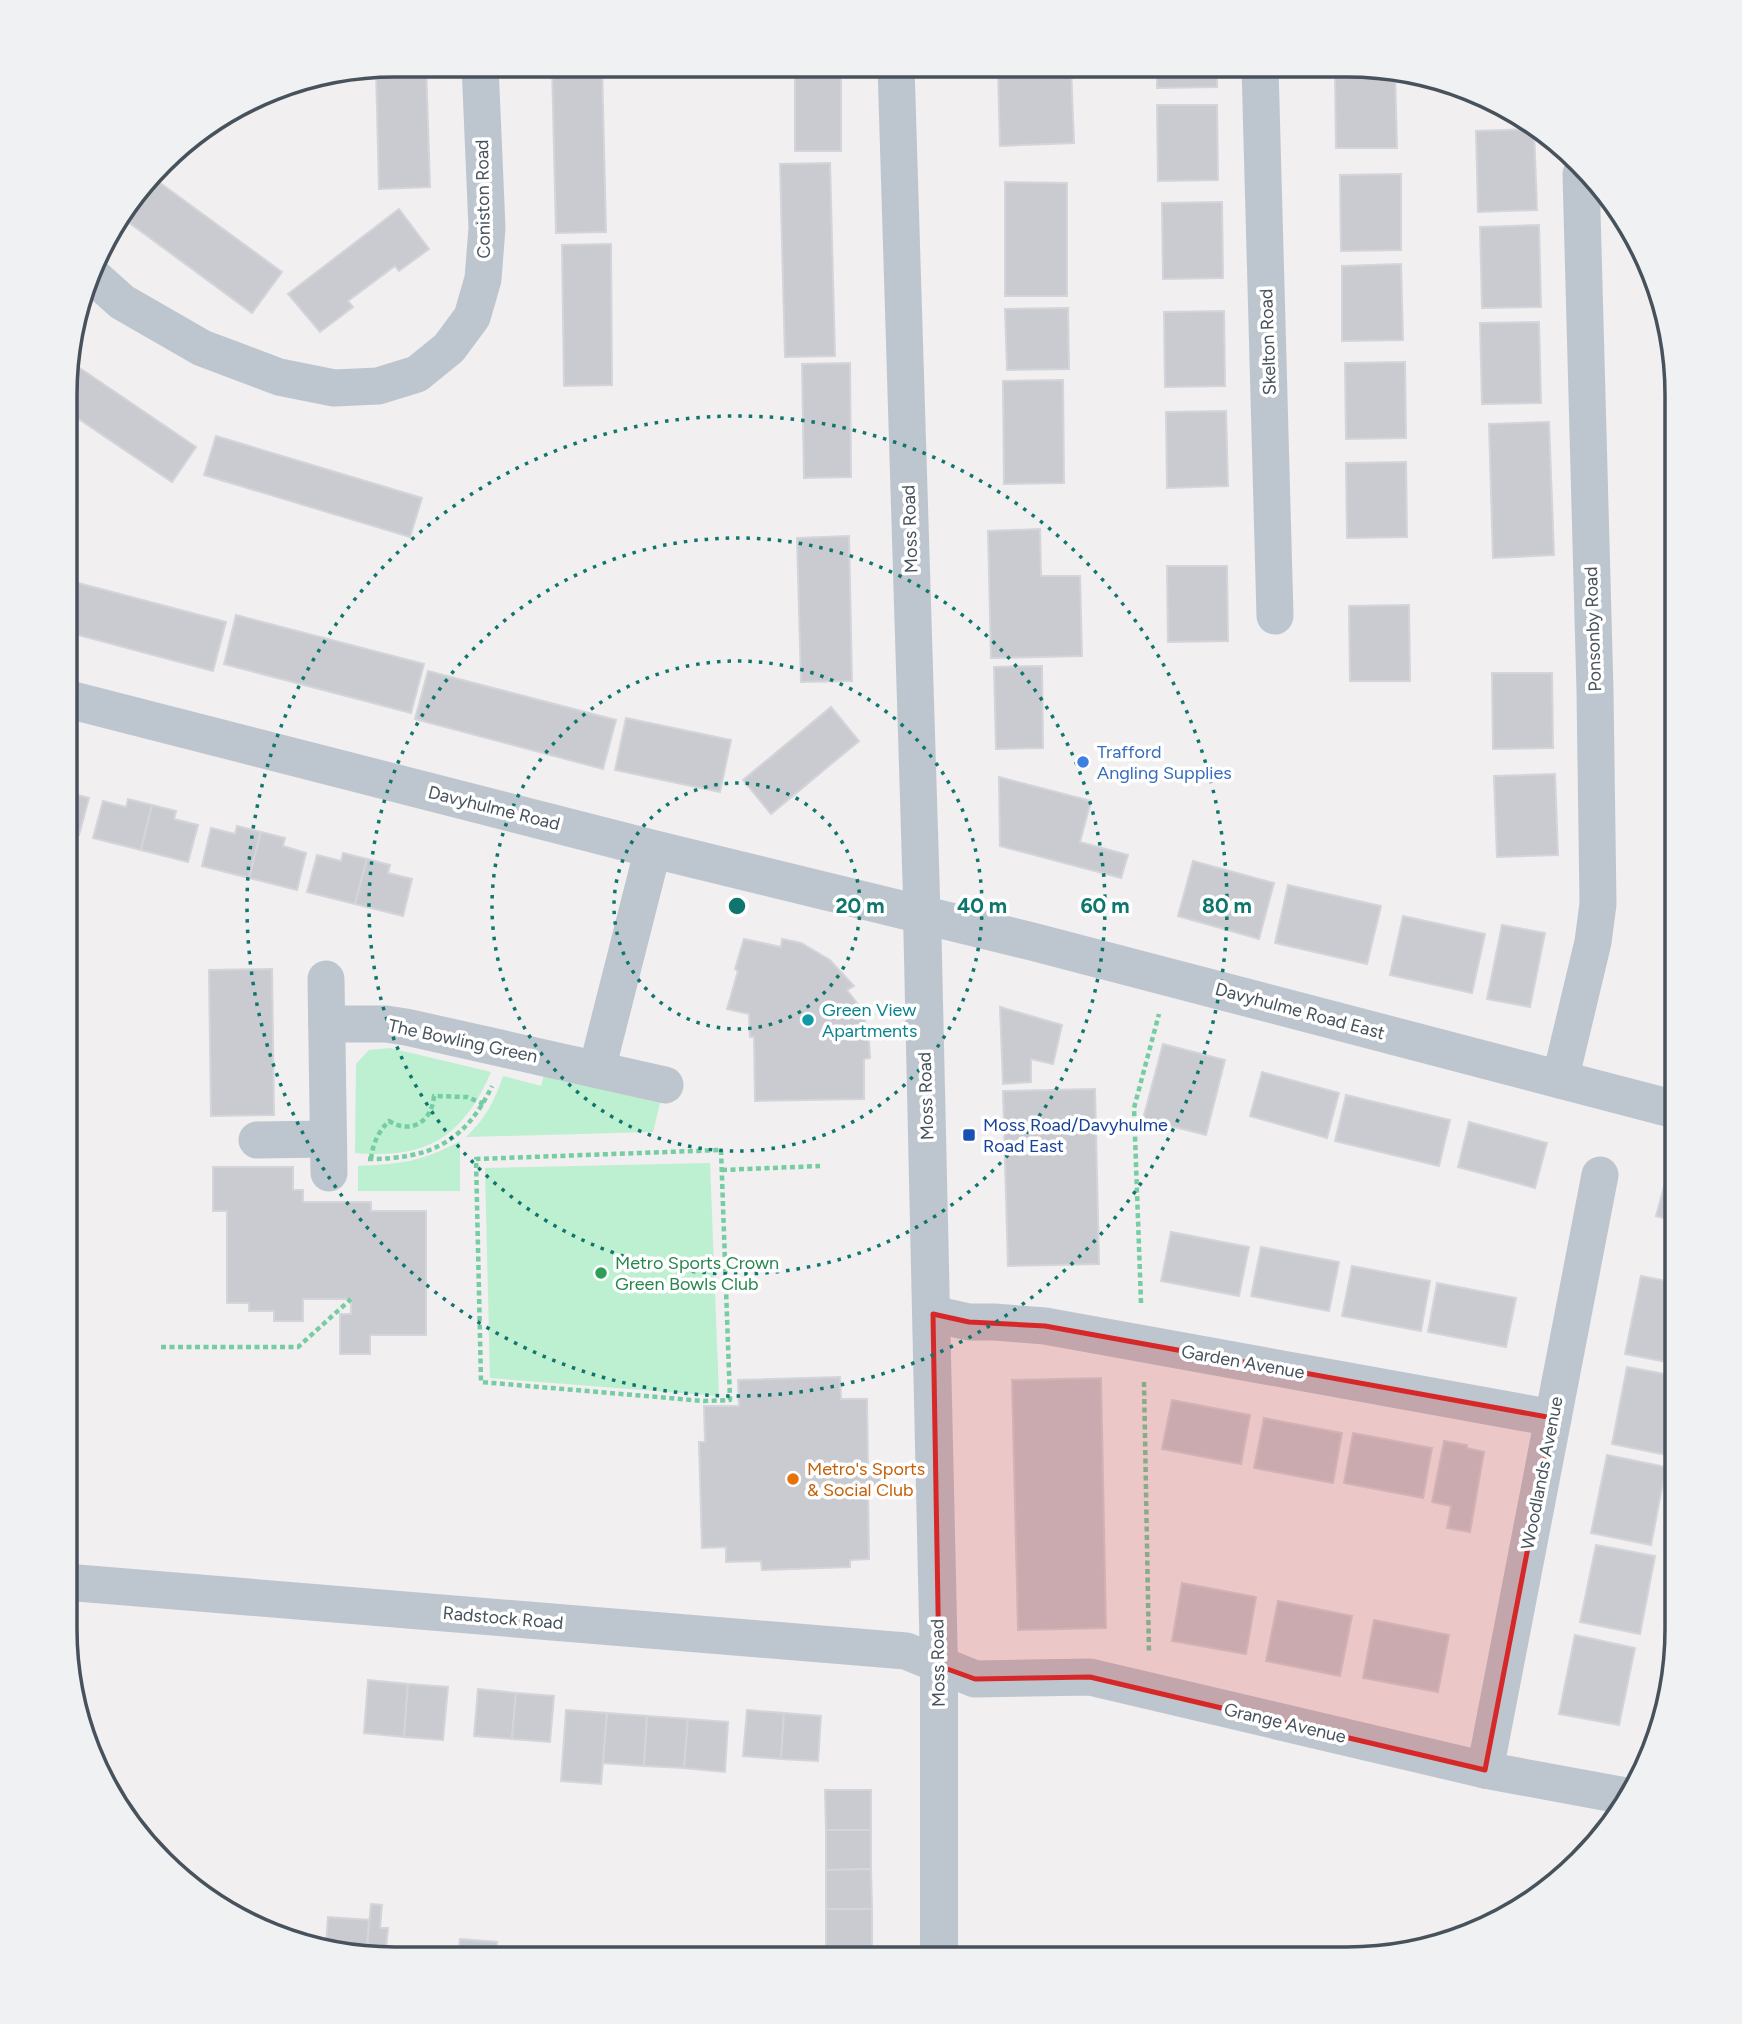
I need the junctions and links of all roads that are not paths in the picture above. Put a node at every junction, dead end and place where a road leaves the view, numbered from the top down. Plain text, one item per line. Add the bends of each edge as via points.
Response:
1 (480, 77) edge
2 (897, 77) edge
3 (1260, 77) edge
4 (1581, 180) edge
5 (98, 281) edge
6 (1275, 616) dead end
7 (77, 702) edge
8 (653, 849) junction
9 (922, 913) junction
10 (326, 979) dead end
11 (327, 1024) junction
12 (597, 1069) junction
13 (1560, 1080) junction
14 (665, 1085) dead end
15 (1665, 1107) edge
16 (257, 1140) dead end
17 (1600, 1175) dead end
18 (933, 1314) junction
19 (1553, 1418) junction
20 (77, 1583) edge
21 (939, 1666) junction
22 (1485, 1770) junction
23 (1618, 1795) edge
24 (939, 1947) edge

1 - 5 street, Coniston Road via 486,228 483,279 472,317 449,348 417,374 378,386 334,388 279,377 202,348 122,302
2 - 9 street, Moss Road
3 - 6 street, Skelton Road
4 - 13 street, Ponsonby Road via 1598,904
7 - 8 street, Davyhulme Road
8 - 9 street, Davyhulme Road
8 - 12 street
9 - 13 street, Davyhulme Road East
9 - 18 street, Moss Road
10 - 11 street
11 - 12 street, The Bowling Green via 386,1024
11 - 16 street via 328,1157
12 - 14 street, The Bowling Green
13 - 15 street, Davyhulme Road East
17 - 19 street, Woodlands Avenue
18 - 19 street, Garden Avenue via 969,1322 1045,1326
18 - 21 street, Moss Road
19 - 22 street, Woodlands Avenue
20 - 21 street, Radstock Road via 906,1651
21 - 22 street, Grange Avenue via 975,1679 1090,1677
21 - 24 street, Moss Road
22 - 23 street, Grange Avenue

